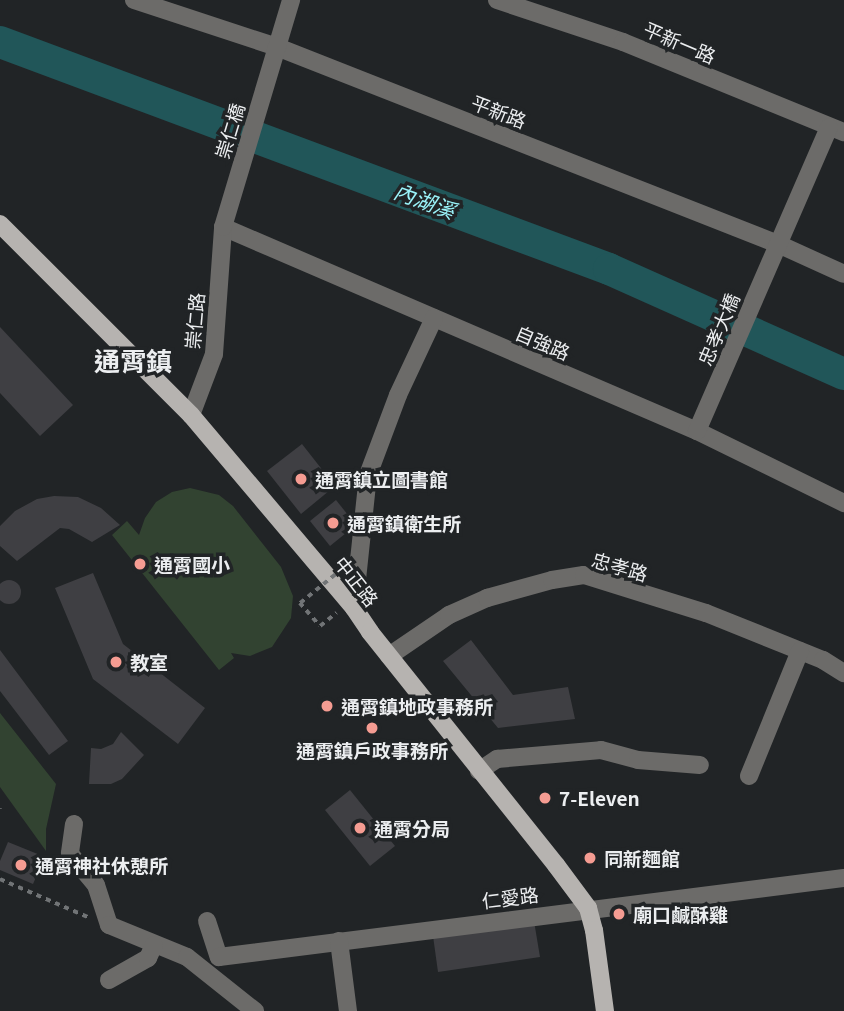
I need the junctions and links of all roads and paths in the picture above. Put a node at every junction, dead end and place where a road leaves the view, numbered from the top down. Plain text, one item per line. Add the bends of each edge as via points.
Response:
1 (134, 0) edge
2 (291, 0) edge
3 (497, 0) edge
4 (276, 47) junction
5 (837, 130) edge
6 (0, 224) edge
7 (223, 227) junction
8 (778, 244) junction
9 (844, 274) edge
10 (434, 318) junction
11 (191, 415) junction
12 (697, 431) junction
13 (844, 503) edge
14 (343, 568) dead end
15 (354, 608) junction
16 (320, 626) dead end
17 (800, 651) junction
18 (389, 656) junction
19 (844, 673) edge
20 (700, 765) dead end
21 (479, 771) junction
22 (749, 776) dead end
23 (74, 824) dead end
24 (844, 878) edge
25 (0, 879) edge
26 (587, 908) junction
27 (207, 921) dead end
28 (109, 925) junction
29 (339, 941) junction
30 (154, 945) junction
31 (109, 980) dead end
32 (255, 1011) edge
33 (348, 1011) edge
34 (605, 1011) edge

1 - 4 street, 平新路
2 - 4 street
3 - 5 street, 平新一路 via 623,42
4 - 7 street, 崇仁橋
4 - 8 street, 平新路
5 - 8 street, 忠孝大橋
6 - 11 main road, 中正路
7 - 10 street, 自強路
7 - 11 street, 崇仁路 via 214,354
8 - 9 street, 平新路
8 - 12 street, 忠孝大橋
10 - 12 street, 自強路
10 - 15 street via 368,475
11 - 15 main road, 中正路
12 - 13 street, 自強路
14 - 16 path, bridge via 300,603
15 - 18 main road, 中正路
17 - 18 street, 忠孝路 via 706,613 584,575 487,598 449,615
17 - 19 street, 忠孝路
17 - 22 street
18 - 21 main road, 中正路
20 - 21 street via 638,760 601,750 498,759
21 - 26 main road, 中正路
23 - 28 street via 70,854 96,885
24 - 26 street, 仁愛路
25 - 28 path
26 - 29 street, 仁愛路
26 - 34 main road, 中正路
27 - 29 street, 仁愛路 via 219,957
28 - 30 street
29 - 33 street
30 - 31 street via 148,958
30 - 32 street via 187,957

